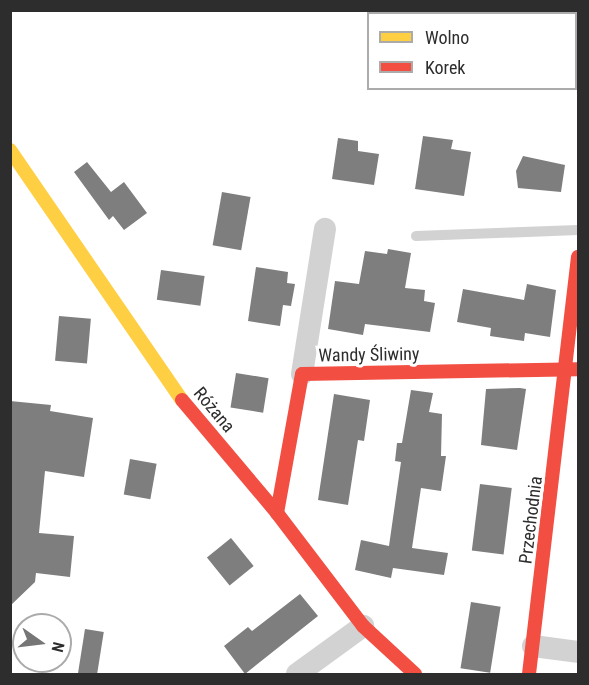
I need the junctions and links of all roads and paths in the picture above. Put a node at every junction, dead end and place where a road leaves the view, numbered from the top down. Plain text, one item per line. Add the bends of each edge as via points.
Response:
1 (10, 150) edge
2 (325, 229) dead end
3 (579, 230) edge
4 (416, 236) dead end
5 (579, 257) edge
6 (573, 369) edge
7 (302, 374) junction
8 (277, 513) junction
9 (363, 626) junction
10 (533, 646) junction
11 (579, 652) edge
12 (297, 675) edge
13 (415, 675) edge
14 (529, 675) edge

1 - 8 street, Różana via 162,376
2 - 7 street
3 - 4 lane
5 - 6 street, Przechodnia
6 - 7 street, Wandy Śliwiny
6 - 10 street, Przechodnia
7 - 8 street, Wandy Śliwiny
8 - 9 street, Różana
9 - 12 street
9 - 13 street, Różana
10 - 11 street
10 - 14 street, Przechodnia

